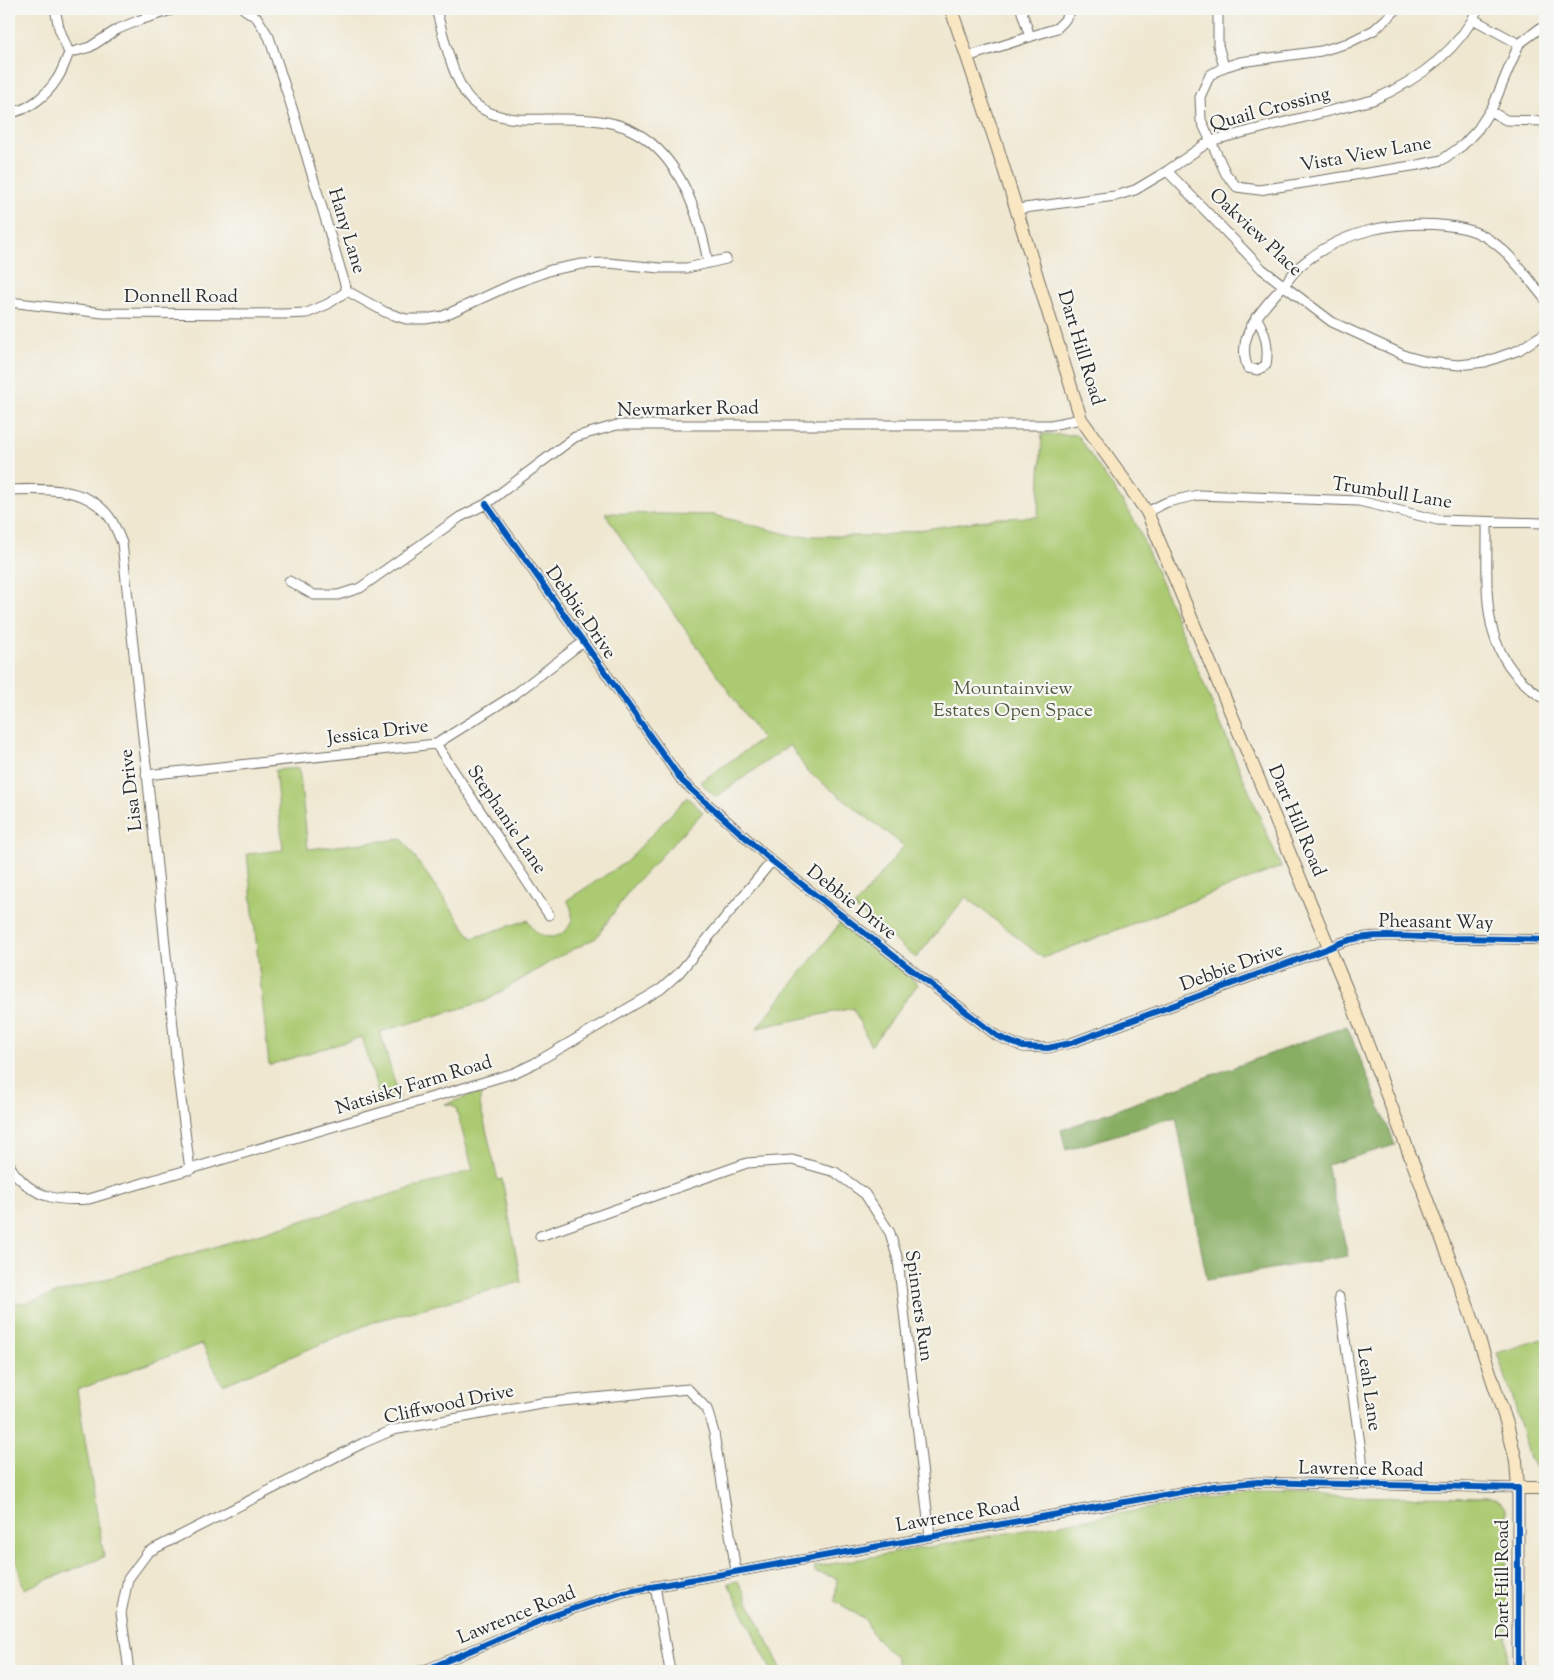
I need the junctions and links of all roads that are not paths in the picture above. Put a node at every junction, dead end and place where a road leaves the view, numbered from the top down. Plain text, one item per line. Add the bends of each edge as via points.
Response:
1 (56, 9) edge
2 (174, 9) edge
3 (244, 9) edge
4 (436, 9) edge
5 (951, 9) edge
6 (1021, 9) edge
7 (1072, 9) edge
8 (1218, 9) edge
9 (1396, 9) edge
10 (1478, 9) edge
11 (1474, 19) junction
12 (1545, 27) edge
13 (1030, 38) junction
14 (1518, 44) junction
15 (69, 53) junction
16 (967, 57) junction
17 (1224, 67) junction
18 (1490, 111) junction
19 (9, 113) edge
20 (1545, 120) edge
21 (1210, 140) junction
22 (1168, 171) junction
23 (1017, 208) junction
24 (726, 259) dead end
25 (708, 262) junction
26 (1284, 285) junction
27 (347, 292) junction
28 (1545, 299) edge
29 (9, 302) edge
30 (1256, 317) junction
31 (1545, 334) edge
32 (1081, 419) junction
33 (9, 490) edge
34 (486, 504) junction
35 (1147, 512) junction
36 (1487, 522) junction
37 (1545, 523) edge
38 (289, 581) dead end
39 (582, 642) junction
40 (1545, 699) edge
41 (436, 744) junction
42 (146, 775) junction
43 (772, 861) junction
44 (549, 915) dead end
45 (1545, 940) edge
46 (1329, 948) junction
47 (9, 1163) edge
48 (190, 1170) junction
49 (540, 1236) dead end
50 (1339, 1297) dead end
51 (1363, 1485) junction
52 (1518, 1488) junction
53 (1545, 1488) edge
54 (930, 1536) junction
55 (736, 1571) junction
56 (655, 1586) junction
57 (129, 1671) edge
58 (419, 1671) edge
59 (670, 1671) edge
60 (1518, 1671) edge

1 - 15 street via 59,28
2 - 15 street via 132,23 90,47
3 - 27 street, Hany Lane via 257,18 269,37
4 - 25 street via 452,64 464,91 492,115 513,119 606,122 630,129 651,142 672,163 684,184
5 - 16 main road, Dart Hill Road
6 - 13 street
7 - 13 street via 1057,28
8 - 17 street via 1218,45
9 - 17 street via 1374,30 1348,43 1321,51
10 - 11 street, Quail Crossing
11 - 14 street
11 - 21 street, Quail Crossing via 1440,59 1398,89 1373,100
12 - 14 street
13 - 16 street
14 - 18 street, Vista View Lane
15 - 19 street via 57,79 45,93 30,107
16 - 23 main road, Dart Hill Road
17 - 21 street via 1210,75 1200,97 1201,120
18 - 20 street via 1506,120
18 - 21 street, Vista View Lane via 1463,145 1442,160 1259,190 1238,187 1226,174
21 - 22 street, Quail Crossing
22 - 23 street, Quail Crossing via 1135,190 1115,196
22 - 26 street, Oakview Place via 1262,269
23 - 32 main road, Dart Hill Road
24 - 25 street, Hany Lane
25 - 27 street, Hany Lane via 687,268 608,263 551,270 443,316 425,319 406,319 385,312
26 - 28 street via 1299,267 1329,246 1370,230 1434,225 1467,230 1491,241 1517,263
26 - 30 street
26 - 31 street, Oakview Place via 1332,322 1406,356 1428,362 1459,365 1485,362 1519,350
27 - 29 street, Donnell Road via 307,314 102,313
30 - 30 street via 1264,330 1269,351 1266,365 1258,370 1248,368 1244,360 1245,345
32 - 34 street, Newmarker Road via 1051,425 617,425 575,437
32 - 35 main road, Dart Hill Road
33 - 42 street, Lisa Drive via 50,489 74,493 97,504 112,521 122,543
34 - 38 street, Newmarker Road via 460,517 360,588 338,595 314,595
34 - 39 street, Debbie Drive
35 - 36 street, Trumbull Lane via 1167,502 1198,495 1359,501 1438,520
35 - 46 main road, Dart Hill Road
36 - 37 street, Trumbull Lane
36 - 40 street via 1488,611 1493,633 1502,657 1514,673 1528,689
39 - 41 street, Jessica Drive via 514,695
39 - 43 street, Debbie Drive via 682,781
41 - 42 street, Jessica Drive
41 - 44 street, Stephanie Lane
42 - 48 street, Lisa Drive
43 - 46 street, Debbie Drive via 997,1036 1023,1047 1048,1048 1070,1043
43 - 48 street, Natsisky Farm Road via 662,989 535,1062 514,1073
45 - 46 street, Pheasant Way via 1388,936 1357,938
46 - 52 main road, Dart Hill Road via 1470,1315 1507,1424 1516,1461
47 - 48 street, Natsisky Farm Road via 11,1170 29,1188 46,1197 67,1201 89,1199
49 - 54 street, Spinners Run via 748,1163 792,1160 835,1172 865,1194 890,1233 898,1260
50 - 51 street, Leah Lane
51 - 52 street, Lawrence Road
51 - 54 street, Lawrence Road via 1258,1482 1214,1486
52 - 53 main road
52 - 60 street, Dart Hill Road
54 - 55 street, Lawrence Road
55 - 56 street, Lawrence Road
55 - 57 street, Cliffwood Drive via 714,1433 707,1409 688,1389 541,1403 393,1430 148,1552 128,1579 121,1613
56 - 58 street, Lawrence Road via 584,1604
56 - 59 street

